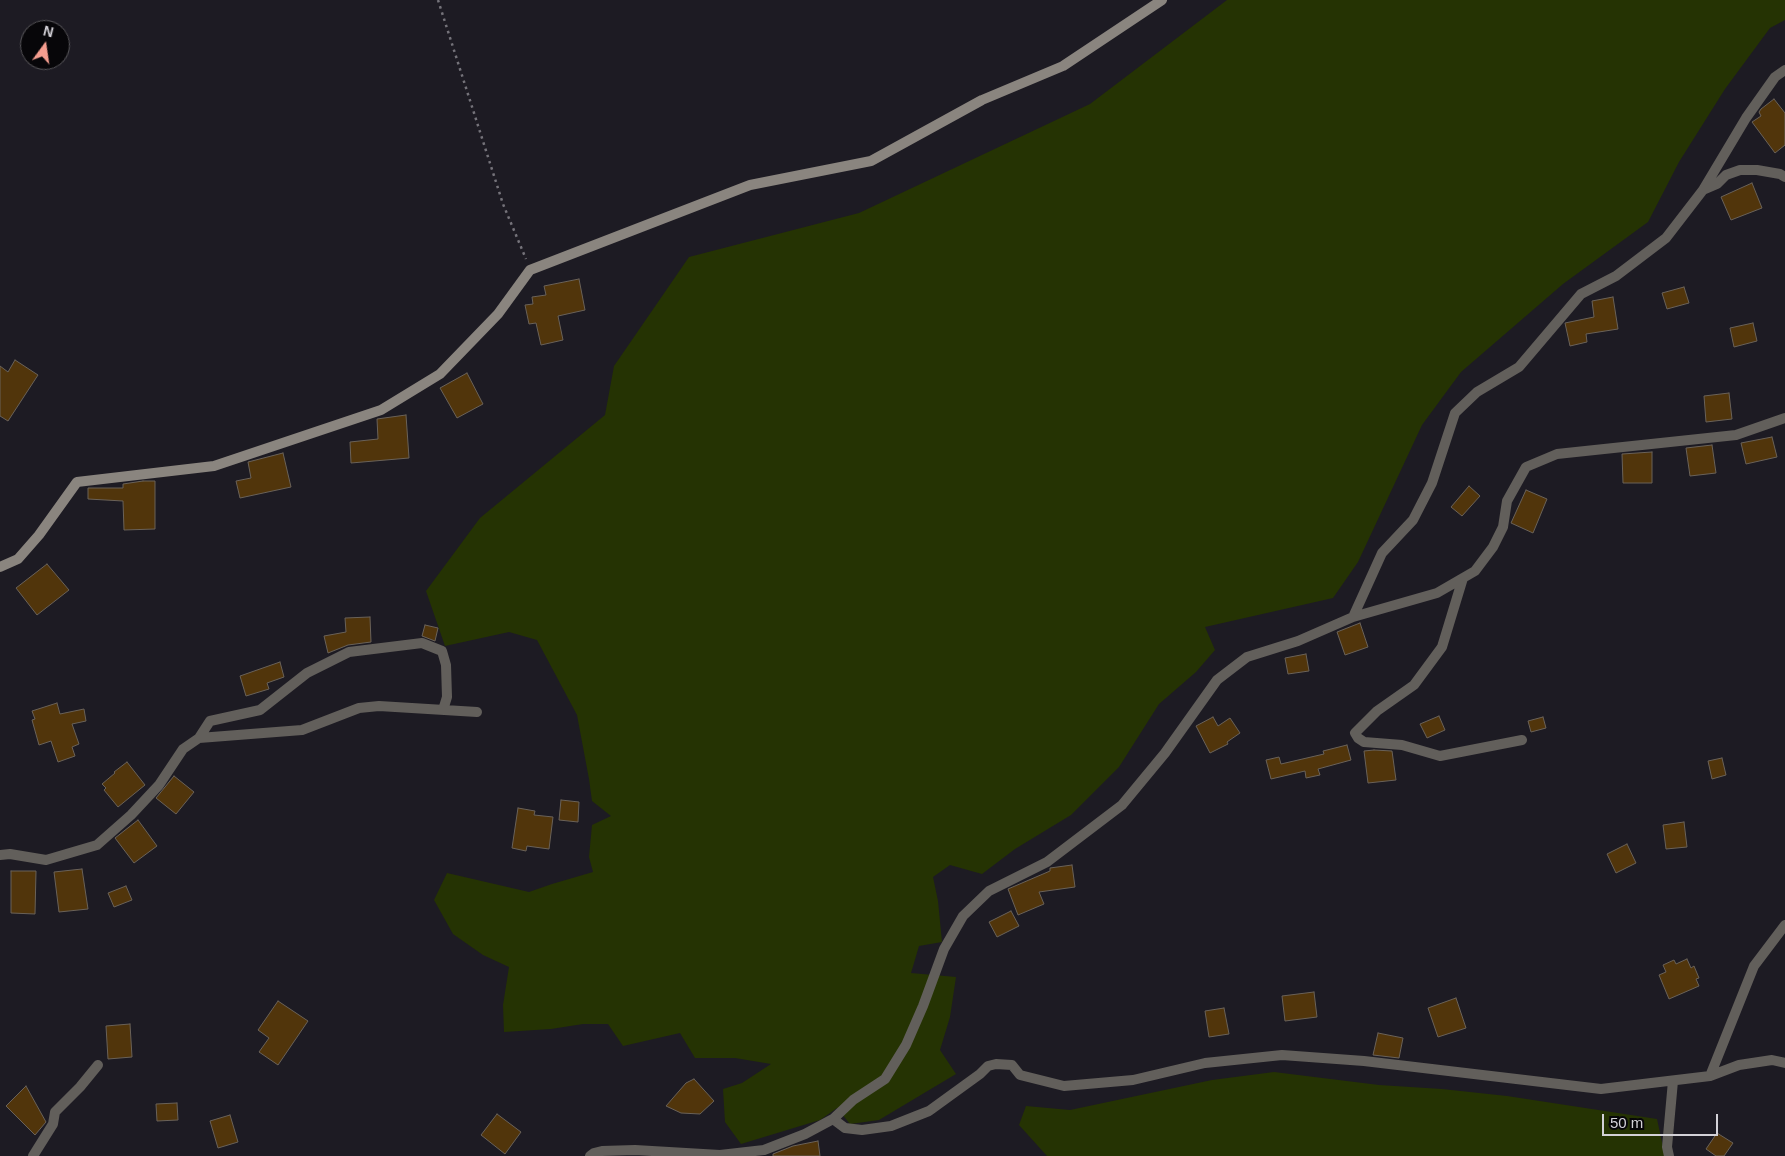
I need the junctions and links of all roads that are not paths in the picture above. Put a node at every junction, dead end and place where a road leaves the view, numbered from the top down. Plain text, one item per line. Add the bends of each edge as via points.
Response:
1 (1162, 0) edge
2 (1785, 70) edge
3 (1785, 177) edge
4 (1703, 190) junction
5 (1785, 418) edge
6 (0, 567) edge
7 (1463, 578) junction
8 (1353, 617) junction
9 (443, 710) junction
10 (477, 712) dead end
11 (199, 738) junction
12 (1522, 740) dead end
13 (0, 855) edge
14 (1785, 925) edge
15 (1785, 1063) edge
16 (98, 1065) dead end
17 (1710, 1076) junction
18 (1673, 1081) junction
19 (833, 1119) junction
20 (33, 1156) edge
21 (590, 1156) edge
22 (1669, 1156) edge

1 - 6 street via 1064,66 982,100 871,161 750,184 530,270 498,314 440,374 381,410 214,466 77,482 18,559
2 - 4 street via 1775,77 1746,118
3 - 4 street via 1757,170 1740,170
4 - 8 street via 1666,238 1616,276 1581,294 1519,367 1476,392 1455,413 1432,483 1413,520 1382,553
5 - 7 street via 1736,435 1558,454 1526,467 1507,501 1503,527 1493,547 1475,570
7 - 8 street via 1437,593
7 - 12 street via 1442,647 1414,685 1377,711 1355,733 1364,742 1402,745 1440,756
8 - 19 street via 1298,641 1247,657 1217,680 1122,805 1047,862 989,891 963,916 944,949 906,1045 886,1080 853,1100
9 - 10 street
9 - 11 street via 359,708 302,730
9 - 11 street via 447,697 442,651 422,643 350,652 307,673 260,710 210,721
11 - 13 street via 183,749 159,785 97,845 46,860
14 - 17 street via 1754,966
15 - 17 street via 1772,1060 1739,1065
16 - 20 street via 55,1112 52,1124
17 - 18 street
18 - 19 street via 1601,1090 1364,1061 1282,1055 1205,1063 1133,1080 1064,1086 1020,1075 1012,1065 996,1064 988,1066 929,1111 890,1126 862,1130 845,1128
18 - 22 street
19 - 21 street via 764,1150 720,1154 602,1151

